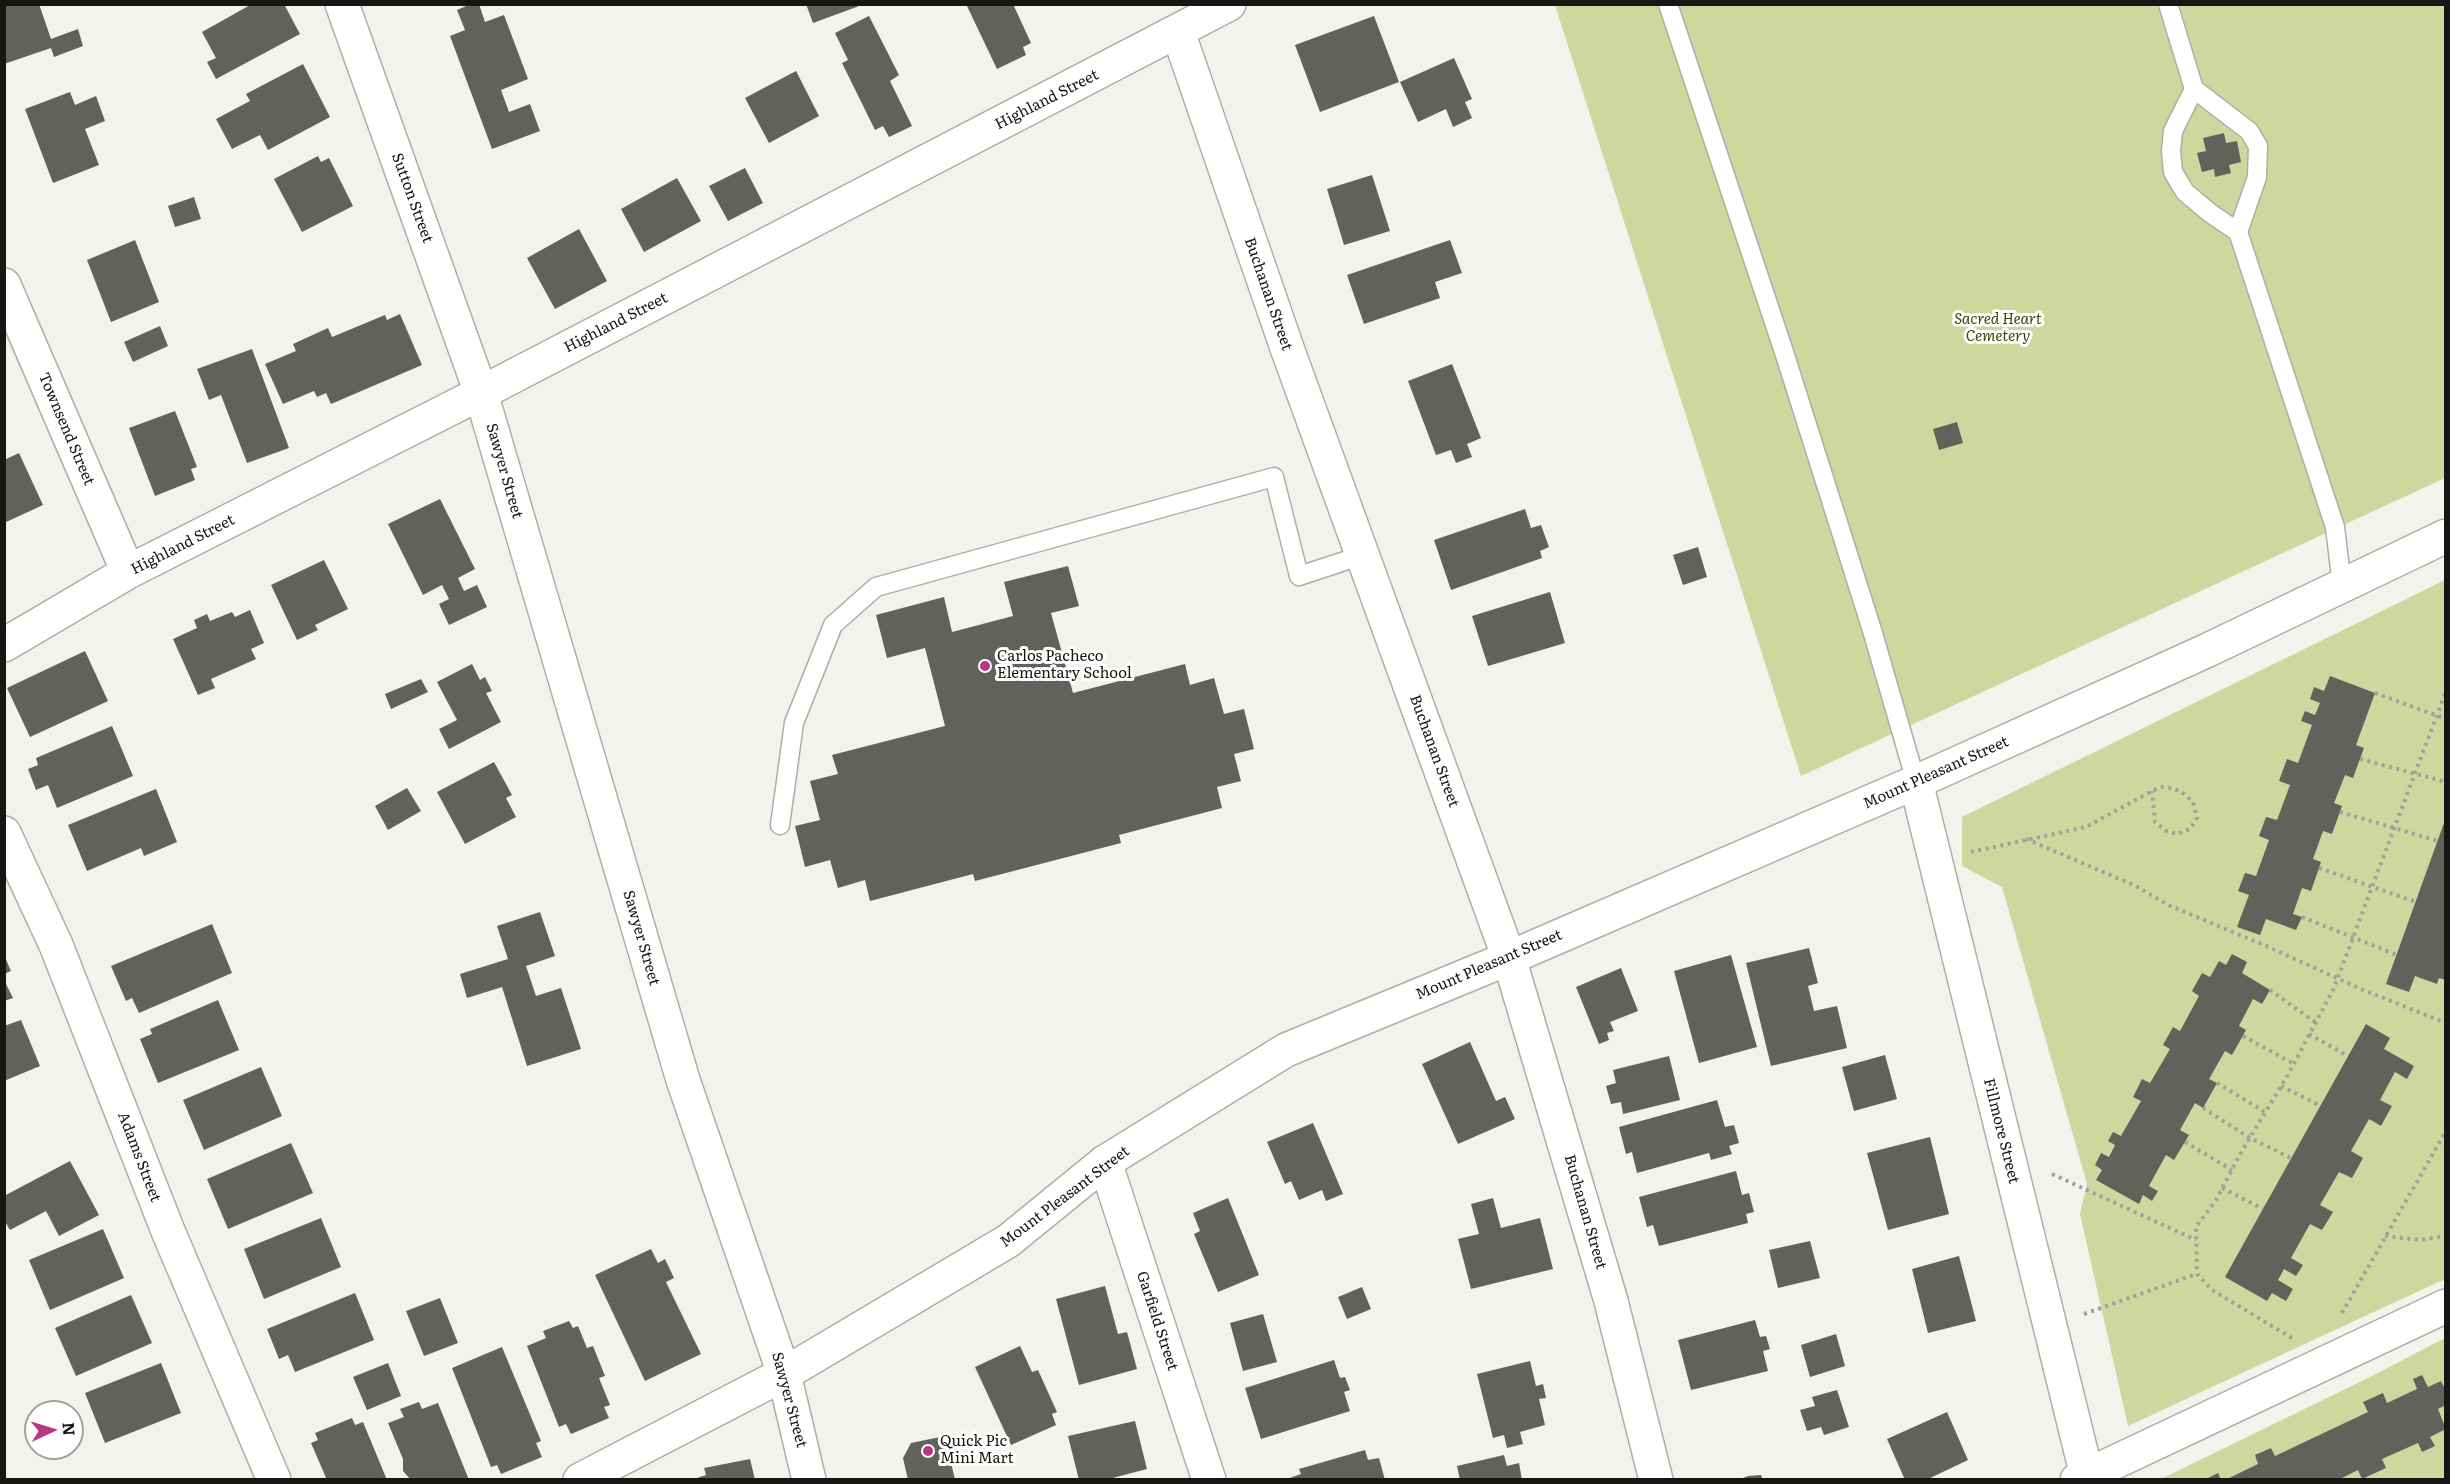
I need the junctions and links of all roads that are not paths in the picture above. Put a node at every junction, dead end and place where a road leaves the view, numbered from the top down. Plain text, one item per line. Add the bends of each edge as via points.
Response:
1 (342, 4) edge
2 (1229, 4) edge
3 (1668, 4) edge
4 (2168, 4) edge
5 (1178, 32) junction
6 (2194, 89) junction
7 (2238, 232) junction
8 (4, 285) edge
9 (481, 393) junction
10 (2445, 536) edge
11 (1363, 555) junction
12 (128, 572) junction
13 (2342, 586) junction
14 (4, 645) edge
15 (1916, 782) junction
16 (780, 825) dead end
17 (4, 833) edge
18 (1509, 958) junction
19 (1105, 1162) junction
20 (2445, 1306) edge
21 (784, 1374) junction
22 (2084, 1478) edge
23 (274, 1479) edge
24 (580, 1479) edge
25 (809, 1479) edge
26 (1209, 1479) edge
27 (1656, 1479) edge

1 - 9 street, Sutton Street
2 - 5 street, Highland Street
3 - 15 lane via 1792,377
4 - 6 lane
5 - 9 street, Highland Street
5 - 11 street, Buchanan Street
6 - 7 lane via 2249,131 2258,146 2257,177
6 - 7 lane via 2173,131 2173,172 2185,192
7 - 13 lane via 2335,527
8 - 12 street, Townsend Street
9 - 12 street, Highland Street
9 - 21 street, Sawyer Street via 682,1080
10 - 13 street, Mount Pleasant Street
11 - 16 lane via 1299,576 1274,477 876,587 833,625 794,723
11 - 18 street, Buchanan Street
12 - 14 street, Highland Street
13 - 15 street, Mount Pleasant Street
15 - 18 street, Mount Pleasant Street
15 - 22 street, Fillmore Street
17 - 23 street, Adams Street via 56,945 168,1231
18 - 19 street, Mount Pleasant Street via 1286,1050
18 - 27 street, Buchanan Street via 1611,1301
19 - 21 street, Mount Pleasant Street via 1008,1241
19 - 26 street, Garfield Street
20 - 22 street
21 - 24 street, Mount Pleasant Street
21 - 25 street, Sawyer Street

